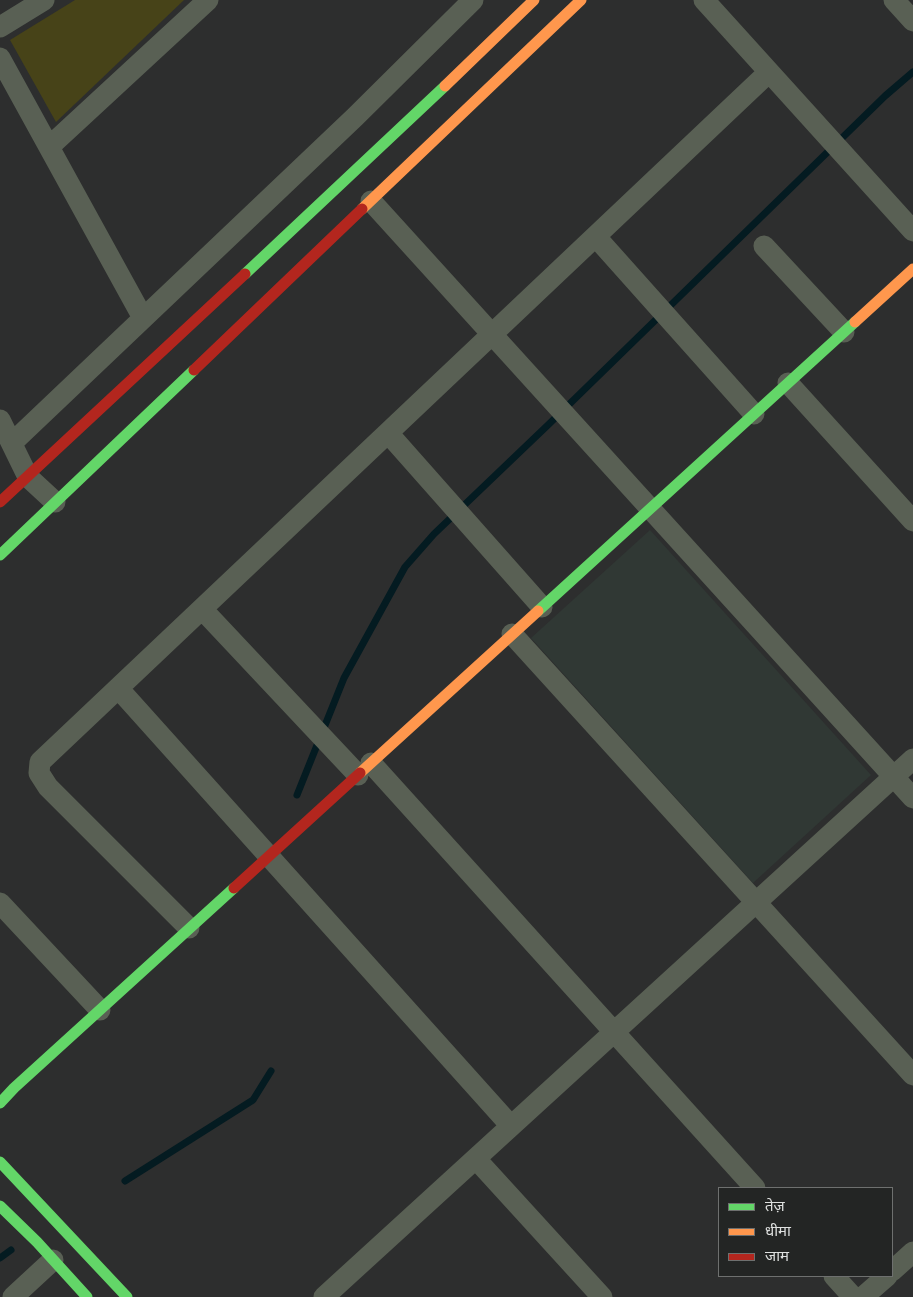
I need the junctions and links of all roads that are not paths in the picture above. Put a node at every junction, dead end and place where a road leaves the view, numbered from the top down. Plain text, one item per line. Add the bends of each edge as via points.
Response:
1 (44, 0) edge
2 (208, 0) edge
3 (473, 0) edge
4 (534, 0) edge
5 (581, 0) edge
6 (704, 0) edge
7 (894, 0) edge
8 (913, 21) edge
9 (0, 27) edge
10 (0, 58) edge
11 (769, 72) junction
12 (49, 147) junction
13 (371, 201) junction
14 (913, 231) edge
15 (596, 236) junction
16 (764, 246) dead end
17 (913, 269) edge
18 (143, 318) junction
19 (844, 332) junction
20 (492, 334) junction
21 (788, 383) junction
22 (754, 414) junction
23 (0, 420) edge
24 (388, 433) junction
25 (12, 443) junction
26 (28, 477) junction
27 (0, 502) edge
28 (55, 502) junction
29 (650, 508) junction
30 (913, 520) edge
31 (0, 554) edge
32 (542, 607) junction
33 (202, 609) junction
34 (512, 634) junction
35 (118, 688) junction
36 (913, 759) edge
37 (364, 769) junction
38 (894, 776) junction
39 (913, 798) edge
40 (269, 856) junction
41 (756, 902) junction
42 (0, 904) edge
43 (189, 928) junction
44 (100, 1010) junction
45 (614, 1032) junction
46 (913, 1075) edge
47 (0, 1103) edge
48 (511, 1126) junction
49 (476, 1159) junction
50 (0, 1162) edge
51 (754, 1187) edge
52 (0, 1206) edge
53 (913, 1252) edge
54 (53, 1260) junction
55 (893, 1270) edge
56 (835, 1277) edge
57 (886, 1277) edge
58 (336, 1293) edge
59 (13, 1297) edge
60 (86, 1297) edge
61 (127, 1297) edge
62 (602, 1297) edge
63 (853, 1297) edge
64 (864, 1297) edge

1 - 9 street
2 - 12 street
3 - 18 street
4 - 26 street via 375,154
5 - 13 street
6 - 11 street
7 - 8 street
10 - 12 street
11 - 14 street
11 - 15 street
12 - 18 street
13 - 20 street
13 - 28 street
15 - 20 street
15 - 22 street
16 - 19 street
17 - 19 street
18 - 25 street
19 - 21 street
20 - 24 street
20 - 29 street
21 - 22 street
21 - 30 street
22 - 29 street
23 - 25 street
24 - 32 street
24 - 33 street
25 - 26 street
26 - 27 street
26 - 28 street
28 - 31 street
29 - 32 street
29 - 38 street
32 - 34 street
33 - 35 street
33 - 37 street via 333,748
34 - 37 street
34 - 41 street
35 - 40 street
35 - 43 street via 40,762 40,773 48,787
36 - 38 street
37 - 40 street
37 - 45 street
38 - 39 street
38 - 41 street
40 - 43 street
40 - 48 street
41 - 45 street
41 - 46 street
42 - 44 street
43 - 44 street
44 - 47 street
45 - 48 street
45 - 51 street
48 - 49 street
49 - 58 street
49 - 62 street
50 - 61 street
52 - 54 street
53 - 55 street
54 - 59 street
54 - 60 street
56 - 63 street
57 - 64 street

